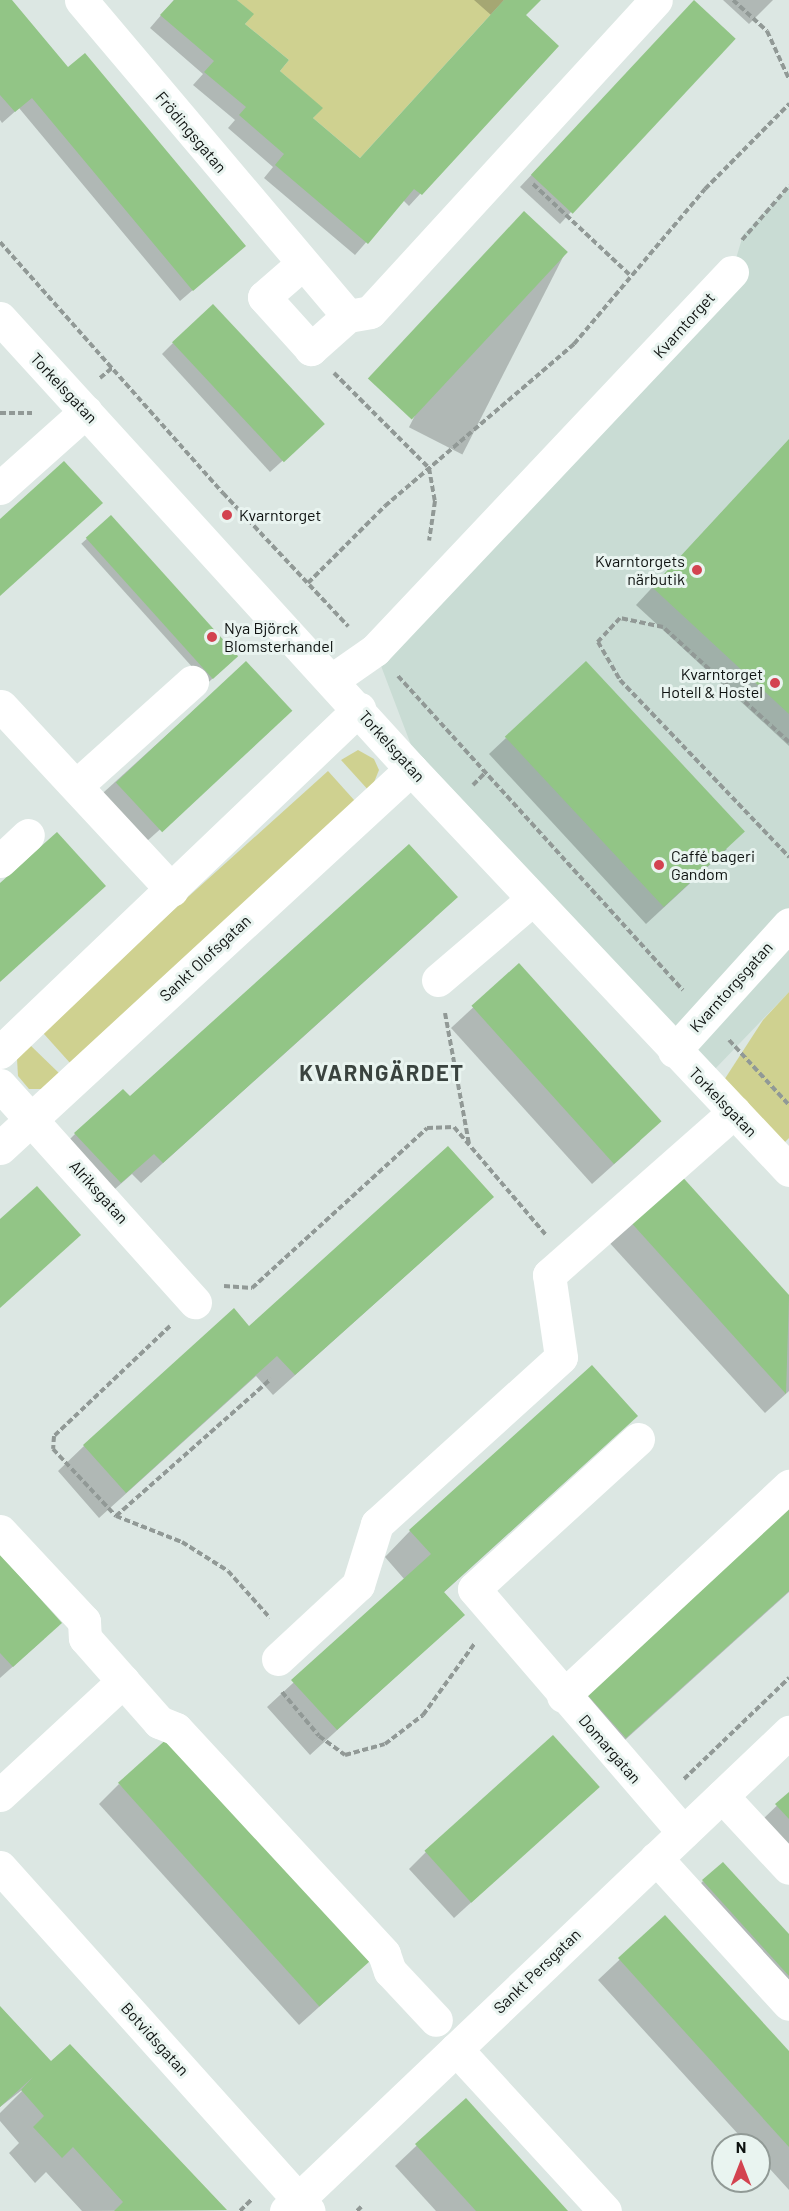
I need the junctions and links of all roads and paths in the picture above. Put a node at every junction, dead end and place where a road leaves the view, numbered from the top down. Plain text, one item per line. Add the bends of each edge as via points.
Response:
1 (81, 0) edge
2 (656, 0) edge
3 (733, 0) edge
4 (789, 79) edge
5 (789, 104) edge
6 (508, 161) junction
7 (789, 186) edge
8 (302, 264) junction
9 (732, 272) joint
10 (631, 276) junction
11 (348, 316) junction
12 (0, 318) edge
13 (311, 349) junction
14 (86, 411) junction
15 (429, 468) junction
16 (0, 488) edge
17 (428, 546) dead end
18 (308, 583) dead end
19 (332, 680) junction
20 (192, 682) dead end
21 (1, 706) edge
22 (359, 709) junction
23 (789, 742) edge
24 (411, 768) junction
25 (76, 786) junction
26 (28, 835) dead end
27 (789, 857) edge
28 (0, 861) edge
29 (172, 890) junction
30 (533, 899) junction
31 (789, 924) edge
32 (438, 980) joint
33 (674, 1051) junction
34 (0, 1052) edge
35 (0, 1085) edge
36 (734, 1112) junction
37 (31, 1118) junction
38 (470, 1145) junction
39 (0, 1148) edge
40 (784, 1154) edge
41 (554, 1230) dead end
42 (195, 1302) junction
43 (271, 1379) dead end
44 (638, 1439) dead end
45 (789, 1486) edge
46 (116, 1516) junction
47 (0, 1531) edge
48 (500, 1619) junction
49 (283, 1654) junction
50 (123, 1681) junction
51 (563, 1696) junction
52 (789, 1732) edge
53 (0, 1795) edge
54 (722, 1796) junction
55 (683, 1832) junction
56 (656, 1858) junction
57 (0, 1867) edge
58 (789, 1868) edge
59 (789, 2004) edge
60 (436, 2020) dead end
61 (456, 2049) junction
62 (258, 2192) dead end
63 (298, 2207) edge
64 (240, 2211) edge
65 (605, 2211) edge

1 - 8 street, Frödingsgatan
2 - 6 street
3 - 4 path via 766,31
5 - 10 path via 705,189
6 - 10 path
6 - 11 street via 370,312
7 - 9 path via 743,235
8 - 11 street, Frödingsgatan
8 - 13 street via 264,297
9 - 19 street, Kvarntorget via 375,650
10 - 15 path via 574,344
11 - 13 street
12 - 14 street, Torkelsgatan
13 - 15 path
14 - 16 street
14 - 19 street, Torkelsgatan
15 - 17 path via 435,501
15 - 18 path
19 - 22 street, Torkelsgatan
20 - 25 street
21 - 25 street
22 - 24 street, Torkelsgatan
22 - 29 street
23 - 27 path via 663,627 620,618 598,642 620,680
24 - 30 street, Torkelsgatan
24 - 37 street, Sankt Olofsgatan
25 - 29 street
26 - 28 street
29 - 34 street
30 - 32 street
30 - 33 street, Torkelsgatan
31 - 33 street, Kvarntorgsgatan
32 - 38 path
33 - 36 street, Torkelsgatan
35 - 37 street, Alriksgatan
36 - 40 street, Torkelsgatan
36 - 49 street via 549,1275 561,1357 377,1524 358,1585
37 - 39 street, Sankt Olofsgatan
37 - 42 street, Alriksgatan
38 - 41 path via 547,1236
38 - 42 path via 454,1127 428,1128 252,1288 213,1285
42 - 46 path via 54,1436 53,1449
43 - 46 path
44 - 48 street, Domargatan via 474,1589
45 - 51 street
46 - 49 path via 182,1542 228,1571 267,1613
47 - 50 street via 84,1621 85,1638
48 - 49 path via 463,1655 423,1714 385,1743 345,1755 319,1736 278,1687
48 - 51 street, Domargatan
50 - 53 street
50 - 60 street via 159,1722 176,1729 192,1746 384,1954 390,1971
51 - 55 street, Domargatan
52 - 54 street, Sankt Persgatan
54 - 55 street, Sankt Persgatan
54 - 58 street
55 - 56 street, Sankt Persgatan
56 - 59 street
56 - 61 street, Sankt Persgatan
57 - 63 street, Botvidsgatan
61 - 63 street, Sankt Persgatan
61 - 65 street
62 - 64 path

